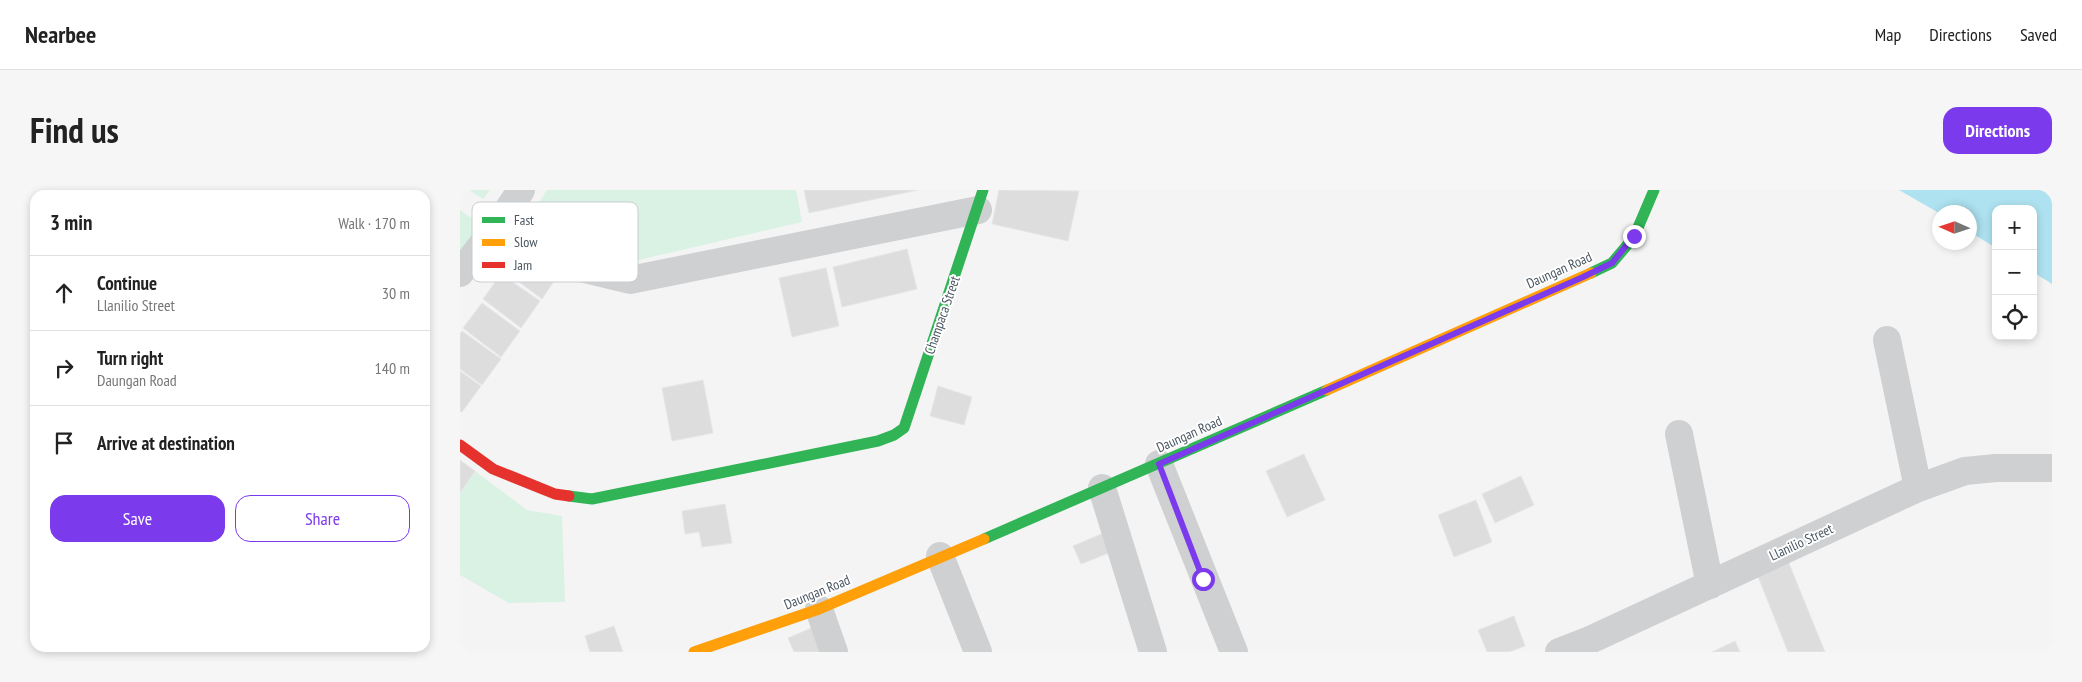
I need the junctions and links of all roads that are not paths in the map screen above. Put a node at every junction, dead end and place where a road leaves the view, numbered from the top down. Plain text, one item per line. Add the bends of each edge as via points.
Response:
1 (521, 190) edge
2 (1654, 190) edge
3 (980, 200) edge
4 (513, 202) edge
5 (472, 258) edge
6 (460, 273) edge
7 (638, 278) edge
8 (1888, 340) dead end
9 (1679, 434) dead end
10 (460, 445) edge
11 (1159, 464) junction
12 (2052, 468) edge
13 (1102, 488) junction
14 (1918, 488) junction
15 (940, 556) junction
16 (1710, 585) junction
17 (819, 609) junction
18 (694, 652) edge
19 (834, 652) edge
20 (978, 652) edge
21 (1153, 652) edge
22 (1234, 652) edge
23 (1559, 652) edge

1 - 4 street
2 - 11 street, Daungan Road via 1634,236 1612,263
3 - 7 street
3 - 10 street, Champaca Street via 904,428 894,436 592,499 555,494 493,469
5 - 6 street
8 - 14 street
9 - 16 street
11 - 13 street, Daungan Road
11 - 22 street
12 - 14 street, Llanilio Street via 1965,471
13 - 15 street, Daungan Road
13 - 21 street
14 - 16 street, Llanilio Street
15 - 17 street, Daungan Road
15 - 20 street
16 - 23 street, Llanilio Street
17 - 18 street, Daungan Road
17 - 19 street

